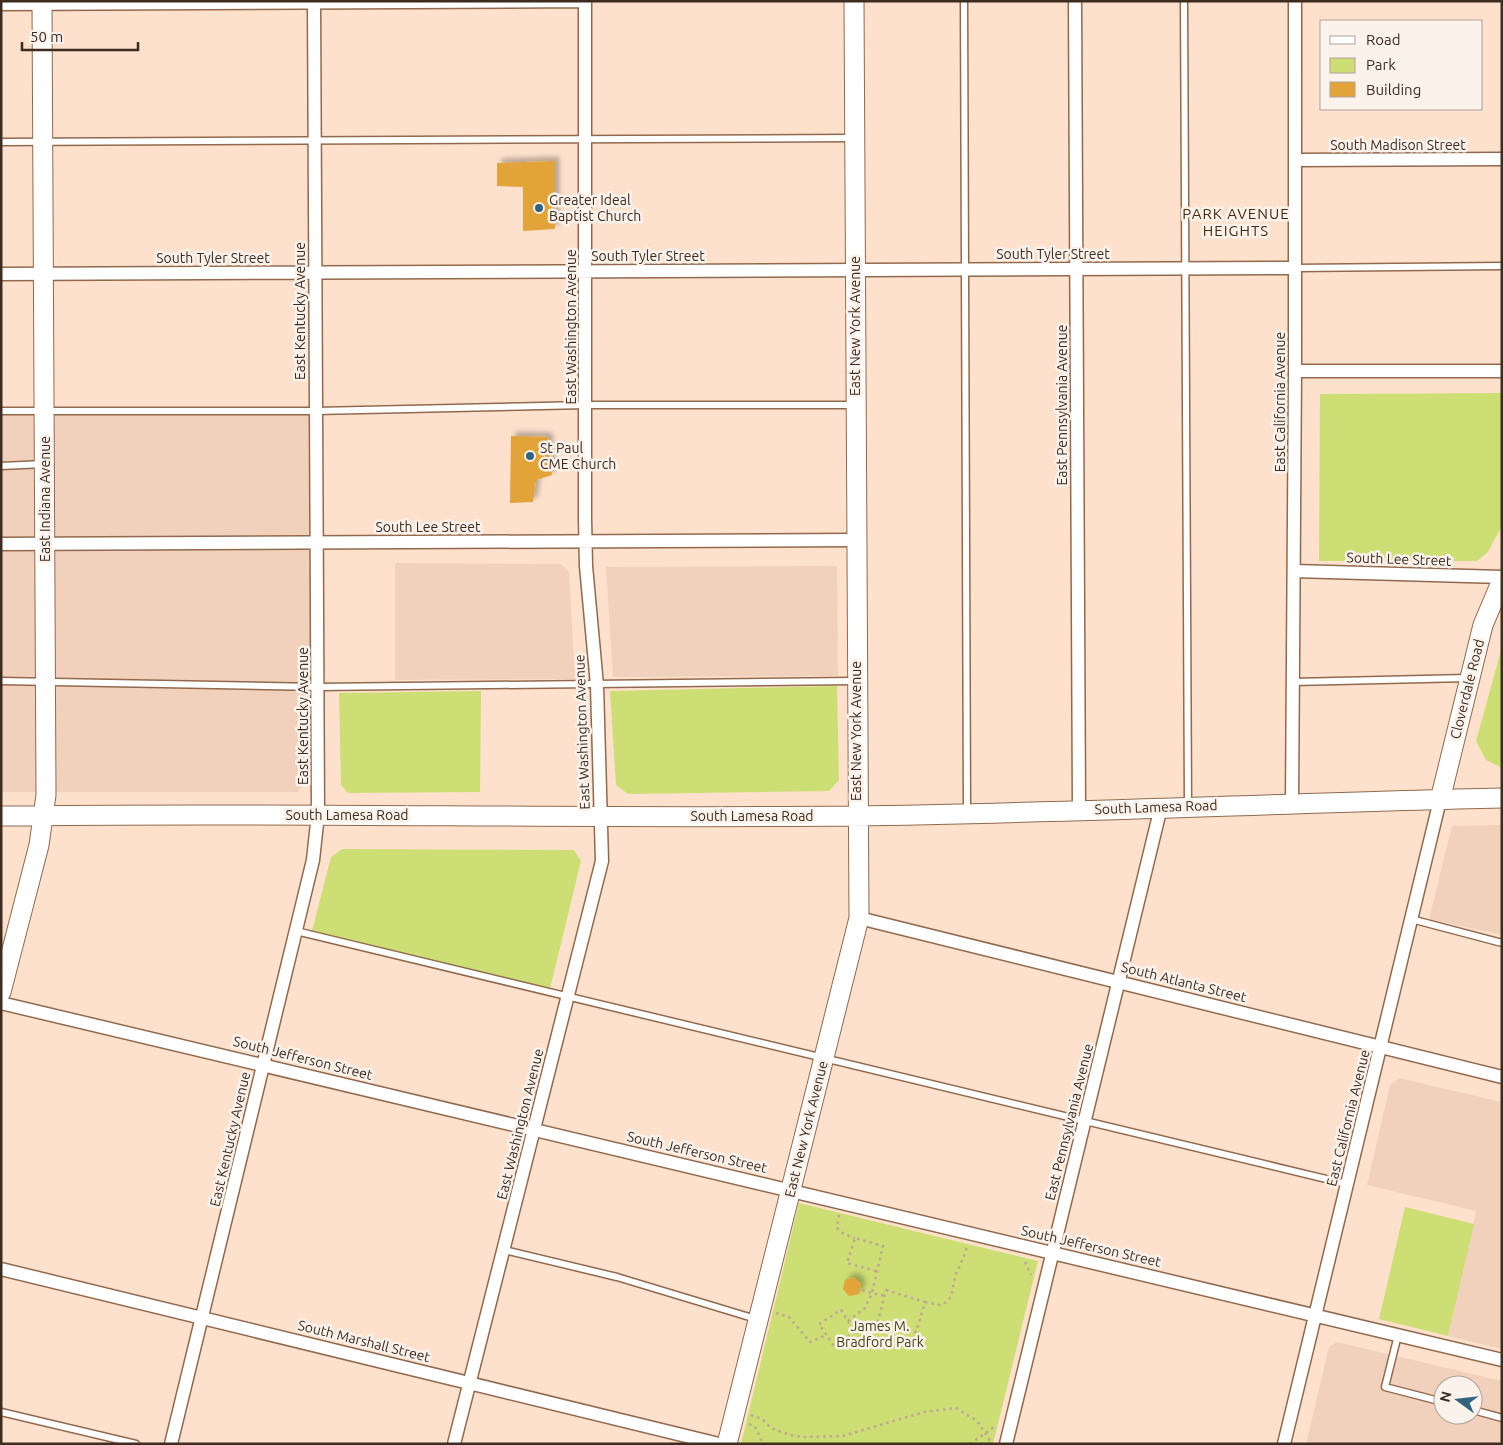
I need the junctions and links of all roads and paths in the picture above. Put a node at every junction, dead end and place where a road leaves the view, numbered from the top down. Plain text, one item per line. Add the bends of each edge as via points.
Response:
1 (585, 1) edge
2 (854, 1) edge
3 (964, 1) edge
4 (1075, 1) edge
5 (1184, 1) edge
6 (1295, 1) edge
7 (314, 2) edge
8 (42, 3) edge
9 (1, 4) edge
10 (855, 138) junction
11 (315, 140) junction
12 (586, 141) junction
13 (1, 142) edge
14 (44, 142) junction
15 (1502, 159) edge
16 (1295, 160) junction
17 (1502, 266) edge
18 (1185, 268) junction
19 (1295, 268) junction
20 (1076, 269) junction
21 (855, 270) junction
22 (965, 270) junction
23 (585, 271) junction
24 (315, 272) junction
25 (1, 274) edge
26 (44, 274) junction
27 (1502, 370) edge
28 (1295, 371) junction
29 (586, 405) junction
30 (856, 405) junction
31 (1, 411) edge
32 (45, 411) junction
33 (316, 411) junction
34 (45, 464) junction
35 (1, 466) edge
36 (856, 540) junction
37 (586, 541) junction
38 (317, 542) junction
39 (1, 544) edge
40 (45, 544) junction
41 (1294, 571) junction
42 (1502, 579) edge
43 (1470, 678) junction
44 (1, 681) edge
45 (856, 681) junction
46 (45, 682) junction
47 (1293, 682) junction
48 (597, 685) junction
49 (318, 687) junction
50 (1502, 798) edge
51 (1440, 800) junction
52 (1292, 803) junction
53 (1188, 806) junction
54 (1161, 807) junction
55 (1079, 809) junction
56 (967, 812) junction
57 (318, 814) junction
58 (1, 816) edge
59 (44, 816) junction
60 (857, 816) junction
61 (600, 817) junction
62 (859, 918) junction
63 (1412, 919) junction
64 (296, 931) junction
65 (1502, 943) edge
66 (1118, 981) junction
67 (1, 992) edge
68 (568, 998) junction
69 (1, 1002) edge
70 (1381, 1047) junction
71 (824, 1058) junction
72 (263, 1064) junction
73 (1502, 1077) edge
74 (1084, 1122) junction
75 (534, 1130) junction
76 (1347, 1184) junction
77 (790, 1190) junction
78 (830, 1213) dead end
79 (854, 1238) junction
80 (976, 1248) dead end
81 (504, 1250) junction
82 (1053, 1253) junction
83 (1024, 1260) dead end
84 (1, 1269) edge
85 (876, 1271) junction
86 (1029, 1283) dead end
87 (858, 1289) dead end
88 (872, 1293) junction
89 (885, 1296) junction
90 (925, 1302) junction
91 (1316, 1315) junction
92 (766, 1316) junction
93 (202, 1318) junction
94 (848, 1321) junction
95 (826, 1335) junction
96 (1398, 1335) junction
97 (1502, 1360) edge
98 (470, 1382) junction
99 (1433, 1399) edge
100 (752, 1406) dead end
101 (1, 1412) edge
102 (1483, 1413) edge
103 (1502, 1418) edge
104 (748, 1424) dead end
105 (985, 1433) junction
106 (990, 1443) edge
107 (136, 1444) edge
108 (171, 1444) edge
109 (454, 1444) edge
110 (718, 1444) edge
111 (728, 1444) edge
112 (763, 1444) edge
113 (970, 1444) edge
114 (1006, 1444) edge
115 (1284, 1444) edge

1 - 7 street
1 - 12 street, East Washington Avenue
2 - 10 street, East New York Avenue
3 - 22 lane
4 - 20 street, East Pennsylvania Avenue
5 - 18 lane
6 - 16 street, East California Avenue
7 - 8 street
7 - 11 street, East Kentucky Avenue
8 - 9 street
8 - 14 street, East Indiana Avenue
10 - 12 lane
10 - 21 street, East New York Avenue
11 - 12 lane
11 - 14 lane
11 - 24 street, East Kentucky Avenue
12 - 23 street, East Washington Avenue
13 - 14 lane
14 - 26 street, East Indiana Avenue
15 - 16 street, South Madison Street
16 - 19 street, East California Avenue
17 - 19 lane
18 - 19 street, South Tyler Street
18 - 20 street, South Tyler Street
18 - 53 lane
19 - 28 street, East California Avenue
20 - 22 street, South Tyler Street
20 - 55 street, East Pennsylvania Avenue
21 - 22 street, South Tyler Street
21 - 23 street, South Tyler Street
21 - 30 street, East New York Avenue
22 - 56 lane
23 - 24 street, South Tyler Street
23 - 29 street, East Washington Avenue
24 - 26 street, South Tyler Street
24 - 33 street, East Kentucky Avenue
25 - 26 street, South Tyler Street
26 - 32 street, East Indiana Avenue
27 - 28 street
28 - 41 street, East California Avenue
29 - 30 lane
29 - 33 lane
29 - 37 street, East Washington Avenue
30 - 36 street, East New York Avenue
31 - 32 lane
32 - 33 lane
32 - 34 street, East Indiana Avenue
33 - 38 street, East Kentucky Avenue
34 - 35 lane
34 - 40 street, East Indiana Avenue
36 - 37 street, South Lee Street
36 - 45 street, East New York Avenue
37 - 38 street, South Lee Street
37 - 48 street, East Washington Avenue
38 - 40 street, South Lee Street
38 - 49 street, East Kentucky Avenue
39 - 40 street, South Lee Street
40 - 46 street, East Indiana Avenue
41 - 42 street, South Lee Street
41 - 47 street, East California Avenue
42 - 43 street, Cloverdale Road via 1483,625
43 - 47 lane
43 - 51 street, Cloverdale Road
44 - 46 lane
45 - 48 lane
45 - 60 street, East New York Avenue
46 - 49 lane
46 - 59 street, East Indiana Avenue
47 - 52 street, East California Avenue
48 - 49 lane
48 - 61 street, East Washington Avenue
49 - 57 street, East Kentucky Avenue
50 - 51 street, South Lamesa Road
51 - 52 street, South Lamesa Road
51 - 63 street, East California Avenue
52 - 53 street, South Lamesa Road
53 - 54 street, South Lamesa Road
54 - 55 street, South Lamesa Road
54 - 66 street, East Pennsylvania Avenue
55 - 56 street, South Lamesa Road
56 - 60 street, South Lamesa Road
57 - 59 street, South Lamesa Road
57 - 61 street, South Lamesa Road
57 - 64 street, East Kentucky Avenue via 313,860
58 - 59 street, South Lamesa Road
59 - 67 street, East Indiana Avenue
60 - 61 street, South Lamesa Road
60 - 62 street, East New York Avenue
61 - 68 street, East Washington Avenue via 602,861
62 - 66 street, South Atlanta Street
62 - 71 street, East New York Avenue
63 - 65 lane
63 - 70 street, East California Avenue
64 - 68 lane
64 - 72 street, East Kentucky Avenue
66 - 70 street, South Atlanta Street
66 - 74 street, East Pennsylvania Avenue
68 - 71 lane
68 - 75 street, East Washington Avenue
69 - 72 street, South Jefferson Street
70 - 73 street, South Atlanta Street
70 - 76 street, East California Avenue
71 - 74 lane
71 - 77 street, East New York Avenue
72 - 75 street, South Jefferson Street
72 - 93 street, East Kentucky Avenue
74 - 76 lane
74 - 82 street, East Pennsylvania Avenue
75 - 77 street, South Jefferson Street
75 - 81 street, East Washington Avenue
76 - 91 street, East California Avenue
77 - 82 street, South Jefferson Street
77 - 92 street, East New York Avenue
78 - 79 path via 840,1215 837,1228 840,1232
79 - 85 path via 847,1263
79 - 85 path via 883,1246
80 - 90 path via 967,1246 955,1275 950,1300 940,1305
81 - 92 lane
81 - 98 street, East Washington Avenue
82 - 91 street, South Jefferson Street
82 - 114 street, East Pennsylvania Avenue
83 - 86 path via 1032,1274
84 - 93 street, South Marshall Street
85 - 88 path
87 - 88 path
88 - 89 path
88 - 94 path via 865,1308
89 - 90 path via 886,1290
89 - 90 path via 878,1321 916,1332
91 - 96 street, South Jefferson Street
91 - 115 street, East California Avenue
92 - 95 path via 790,1316 810,1342
92 - 111 street, East New York Avenue
93 - 98 street, South Marshall Street
93 - 108 street, East Kentucky Avenue
94 - 95 path via 855,1332 834,1346
94 - 95 path via 841,1310 826,1319 819,1324
96 - 97 street, South Jefferson Street
96 - 99 lane via 1385,1387
98 - 109 street, East Washington Avenue
98 - 110 street, South Marshall Street
100 - 105 path via 750,1415 762,1419 777,1431 803,1437 843,1436 892,1420 949,1408 969,1414
101 - 107 lane
102 - 103 lane
104 - 112 path via 756,1428
105 - 106 path
105 - 106 path via 994,1427
105 - 113 path

